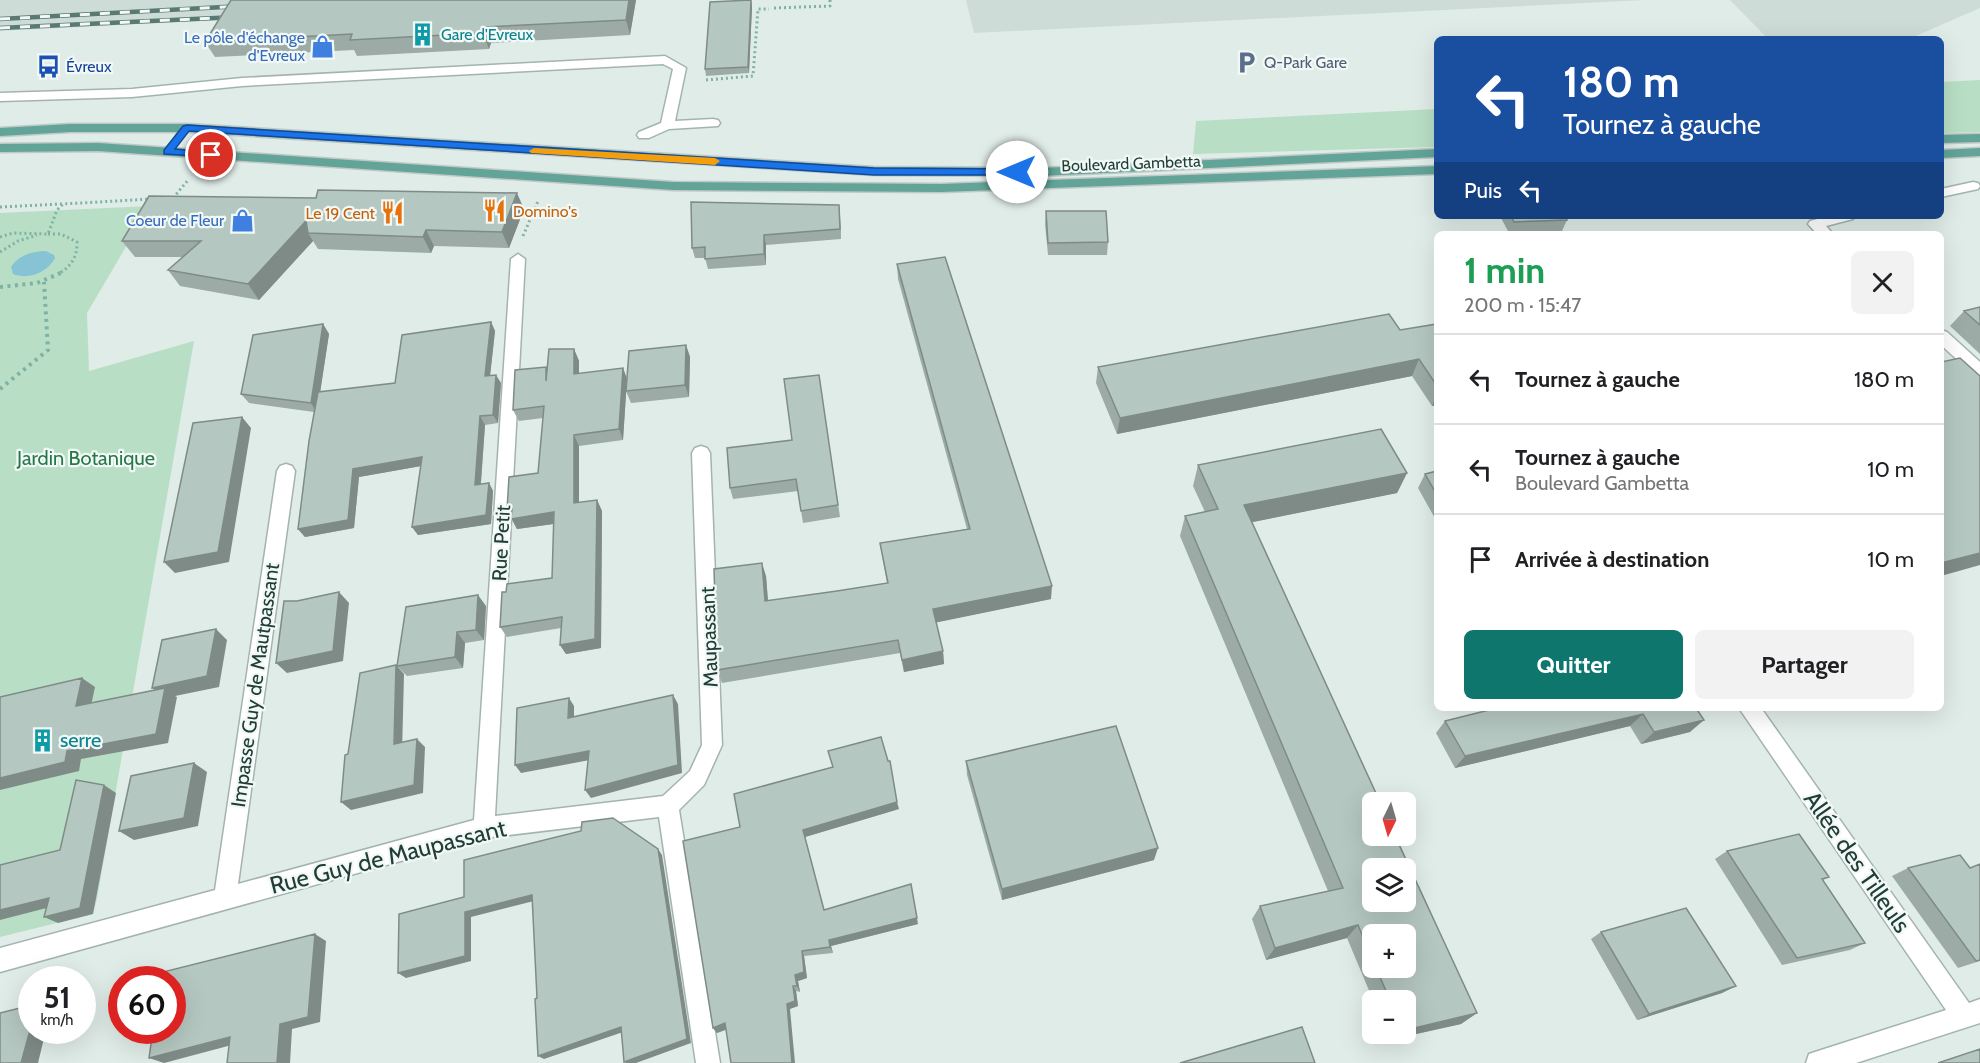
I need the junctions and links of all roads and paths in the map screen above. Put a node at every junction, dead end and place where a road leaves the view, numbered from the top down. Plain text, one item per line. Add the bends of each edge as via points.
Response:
1 (830, 0) edge
2 (678, 82) junction
3 (0, 98) edge
4 (713, 123) dead end
5 (667, 125) junction
6 (187, 128) junction
7 (0, 132) edge
8 (644, 135) dead end
9 (1980, 138) edge
10 (1944, 139) edge
11 (0, 148) edge
12 (168, 152) junction
13 (1980, 152) edge
14 (1434, 153) edge
15 (1944, 154) edge
16 (636, 158) junction
17 (330, 162) junction
18 (1434, 170) edge
19 (192, 177) dead end
20 (547, 178) junction
21 (1973, 186) dead end
22 (1944, 192) edge
23 (166, 198) edge
24 (158, 199) edge
25 (63, 204) junction
26 (0, 207) edge
27 (1836, 219) edge
28 (1823, 231) edge
29 (48, 234) junction
30 (0, 237) edge
31 (0, 252) edge
32 (518, 259) joint
33 (44, 282) junction
34 (0, 287) edge
35 (1944, 339) edge
36 (1980, 371) edge
37 (0, 388) edge
38 (701, 453) dead end
39 (286, 471) dead end
40 (1751, 711) edge
41 (668, 806) junction
42 (484, 828) junction
43 (225, 899) junction
44 (0, 960) edge
45 (1972, 1013) edge
46 (708, 1063) edge
47 (1818, 1063) edge

1 - 2 path via 830,6 758,9 753,76
2 - 3 street via 680,68 665,60
2 - 5 street
4 - 5 street
5 - 8 street
6 - 7 main road
6 - 12 main road
6 - 16 main road
9 - 10 main road
11 - 12 main road, Boulevard Gambetta via 98,147
12 - 17 main road, Boulevard Gambetta
13 - 15 main road
14 - 16 main road via 1041,172 874,171
16 - 17 main road via 619,167 589,170 435,161
17 - 20 main road, Boulevard Gambetta
18 - 20 main road, Boulevard Gambetta via 941,188 673,186
19 - 23 path via 175,198
20 - 32 path via 518,250
21 - 22 street
24 - 25 path
25 - 26 path
25 - 29 path
27 - 28 street via 1815,224
29 - 30 path via 13,233
29 - 31 path via 18,241
29 - 33 path via 71,237 79,249 69,267
32 - 42 street, Rue Petit
33 - 34 path via 12,289
33 - 37 path via 48,350
35 - 36 street
38 - 41 street, Maupassant via 712,745 697,778
39 - 43 street, Impasse Guy de Mautpassant
40 - 45 street, Allée des Tilleuls
41 - 42 street, Rue Guy de Maupassant
41 - 46 street
42 - 43 street, Rue Guy de Maupassant
43 - 44 street, Rue Guy de Maupassant
45 - 47 street

